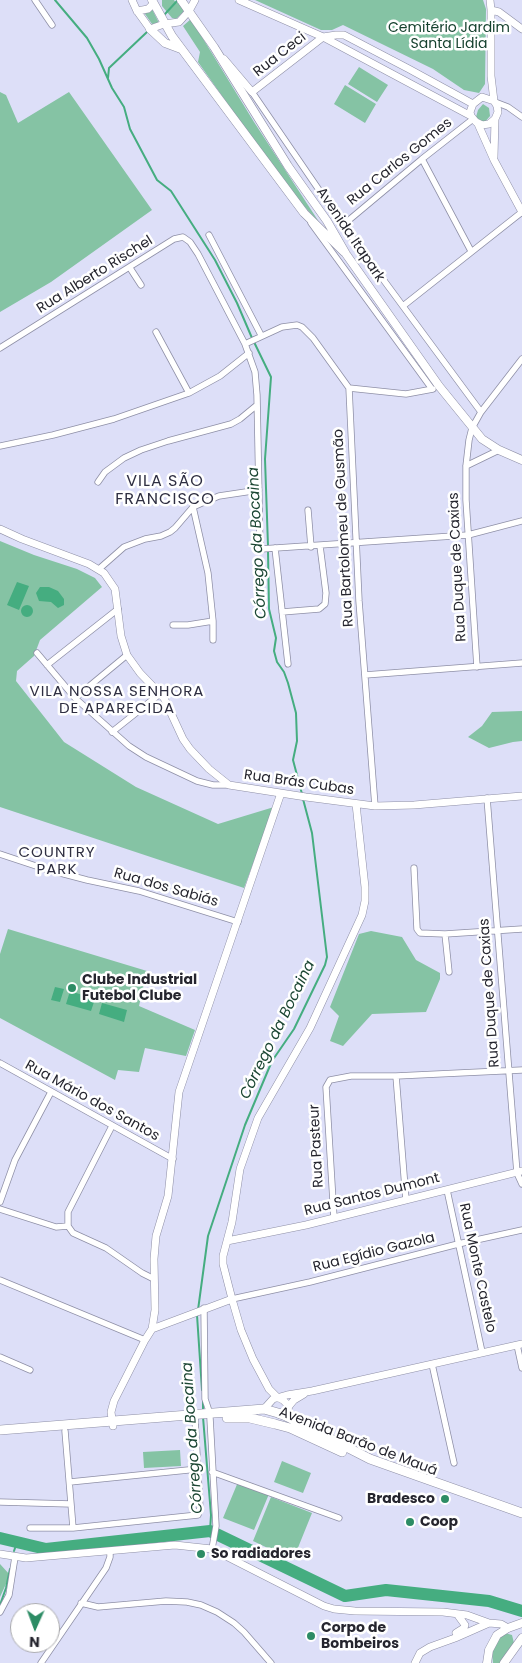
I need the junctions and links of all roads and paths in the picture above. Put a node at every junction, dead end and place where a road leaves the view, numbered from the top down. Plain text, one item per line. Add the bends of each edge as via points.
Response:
1 (35, 0) edge
2 (132, 0) edge
3 (181, 0) edge
4 (195, 0) edge
5 (239, 0) edge
6 (490, 0) edge
7 (154, 1) edge
8 (491, 10) junction
9 (137, 11) junction
10 (189, 11) junction
11 (164, 24) junction
12 (52, 26) dead end
13 (521, 27) edge
14 (150, 30) junction
15 (323, 38) junction
16 (351, 38) junction
17 (339, 46) junction
18 (214, 47) junction
19 (182, 49) junction
20 (409, 69) junction
21 (491, 76) junction
22 (402, 80) junction
23 (252, 92) junction
24 (486, 98) junction
25 (473, 104) junction
26 (495, 104) junction
27 (522, 117) edge
28 (474, 120) junction
29 (495, 120) junction
30 (422, 159) junction
31 (494, 160) junction
32 (522, 212) edge
33 (304, 213) junction
34 (343, 225) junction
35 (209, 236) dead end
36 (471, 251) junction
37 (346, 254) junction
38 (130, 268) junction
39 (141, 284) dead end
40 (403, 306) junction
41 (156, 332) dead end
42 (256, 337) junction
43 (245, 344) junction
44 (0, 348) edge
45 (249, 353) junction
46 (522, 359) edge
47 (436, 387) junction
48 (349, 388) junction
49 (189, 393) junction
50 (257, 405) junction
51 (481, 412) junction
52 (472, 428) junction
53 (0, 446) edge
54 (499, 450) junction
55 (522, 460) edge
56 (466, 466) junction
57 (98, 482) dead end
58 (259, 490) junction
59 (193, 507) junction
60 (308, 510) dead end
61 (522, 521) edge
62 (0, 529) edge
63 (468, 535) junction
64 (356, 542) junction
65 (310, 546) junction
66 (320, 546) junction
67 (274, 548) junction
68 (99, 569) junction
69 (118, 609) junction
70 (282, 612) junction
71 (213, 621) junction
72 (173, 624) dead end
73 (212, 640) dead end
74 (37, 654) dead end
75 (127, 655) junction
76 (522, 663) edge
77 (48, 664) junction
78 (288, 664) dead end
79 (477, 667) junction
80 (365, 675) junction
81 (160, 693) junction
82 (75, 698) junction
83 (112, 732) junction
84 (229, 785) junction
85 (284, 794) junction
86 (522, 796) edge
87 (487, 798) junction
88 (356, 804) junction
89 (375, 806) junction
90 (0, 854) edge
91 (414, 868) dead end
92 (238, 922) junction
93 (522, 929) edge
94 (499, 931) junction
95 (445, 934) junction
96 (449, 972) dead end
97 (0, 1063) edge
98 (522, 1070) edge
99 (508, 1072) junction
100 (396, 1076) junction
101 (51, 1092) junction
102 (112, 1126) junction
103 (172, 1159) junction
104 (519, 1172) edge
105 (522, 1184) edge
106 (447, 1190) junction
107 (406, 1200) junction
108 (0, 1202) edge
109 (0, 1209) edge
110 (334, 1218) junction
111 (68, 1226) junction
112 (522, 1230) edge
113 (227, 1241) junction
114 (458, 1244) junction
115 (154, 1279) junction
116 (0, 1280) edge
117 (232, 1299) junction
118 (203, 1308) junction
119 (155, 1310) junction
120 (166, 1323) junction
121 (152, 1329) junction
122 (145, 1340) junction
123 (520, 1345) edge
124 (482, 1352) junction
125 (0, 1357) edge
126 (432, 1364) junction
127 (522, 1368) edge
128 (30, 1370) dead end
129 (312, 1391) junction
130 (277, 1397) junction
131 (290, 1406) junction
132 (264, 1410) junction
133 (208, 1416) junction
134 (286, 1416) junction
135 (196, 1418) junction
136 (250, 1418) junction
137 (112, 1424) junction
138 (0, 1430) edge
139 (65, 1431) junction
140 (0, 1436) edge
141 (454, 1463) dead end
142 (198, 1469) junction
143 (212, 1472) junction
144 (70, 1482) junction
145 (0, 1502) edge
146 (71, 1504) junction
147 (522, 1513) edge
148 (522, 1517) edge
149 (339, 1518) dead end
150 (30, 1528) dead end
151 (73, 1528) junction
152 (213, 1545) junction
153 (110, 1551) junction
154 (0, 1554) edge
155 (15, 1557) junction
156 (81, 1604) junction
157 (0, 1612) edge
158 (458, 1614) junction
159 (522, 1622) edge
160 (489, 1623) junction
161 (508, 1628) junction
162 (448, 1640) junction
163 (520, 1640) edge
164 (41, 1663) edge
165 (271, 1663) edge
166 (415, 1663) edge
167 (487, 1663) edge
168 (504, 1663) edge

1 - 12 street
2 - 9 street
3 - 10 main road, Avenida Itapark
4 - 10 street
5 - 15 street
6 - 8 street
7 - 9 street via 148,9
7 - 11 main road
8 - 13 street
8 - 21 street
9 - 14 street
10 - 11 street via 179,22
10 - 18 main road, Avenida Itapark
11 - 14 street
11 - 19 main road
14 - 19 main road via 166,43
15 - 16 street via 336,35
15 - 17 street
15 - 23 street, Rua Ceci
16 - 17 street via 343,40
16 - 20 street
17 - 22 street
18 - 23 street
18 - 37 main road, Avenida Itapark
19 - 33 main road
20 - 22 street
20 - 25 street
21 - 24 street
21 - 26 street
22 - 28 street
23 - 34 street
24 - 25 street
24 - 26 street
25 - 28 street via 470,112
26 - 27 street via 508,107
26 - 29 street
28 - 29 street via 489,124
28 - 30 street, Rua Carlos Gomes
28 - 31 street
29 - 31 street
30 - 34 street, Rua Carlos Gomes
30 - 36 street
31 - 32 street
32 - 36 street
33 - 37 main road
33 - 47 street
34 - 40 street
35 - 42 street
36 - 40 street
37 - 47 main road, Avenida Itapark
38 - 39 street
38 - 43 street, Rua Alberto Rischel via 174,240 180,237 187,239
38 - 44 street, Rua Alberto Rischel
40 - 51 street
41 - 49 street
42 - 43 street, Rua Bartolomeu de Gusmão
42 - 48 street, Rua Bartolomeu de Gusmão via 289,325 302,326 330,358
43 - 45 street
45 - 49 street via 220,376
45 - 50 street via 255,372
46 - 51 street, Rua Duque de Caxias
47 - 48 street via 406,394
47 - 52 main road, Avenida Itapark
48 - 64 street, Rua Bartolomeu de Gusmão
49 - 53 street via 114,419
50 - 57 street via 231,424 150,447 124,458 105,472
50 - 58 street
51 - 52 street, Rua Duque de Caxias
52 - 54 main road, Avenida Itapark
52 - 56 street, Rua Duque de Caxias
54 - 55 main road, Avenida Itapark
54 - 56 street
56 - 63 street, Rua Duque de Caxias
58 - 59 street via 219,496
58 - 67 street via 262,548
59 - 68 street via 170,532 124,547
59 - 71 street via 208,573
60 - 65 street
61 - 63 street
62 - 68 street, Rua Brás Cubas
63 - 64 street
63 - 79 street, Rua Duque de Caxias
64 - 66 street
64 - 80 street, Rua Bartolomeu de Gusmão
65 - 66 street
65 - 67 street
66 - 70 street via 325,604 318,609
67 - 70 street
68 - 69 street, Rua Brás Cubas via 115,589
69 - 75 street, Rua Brás Cubas
69 - 77 street
70 - 78 street
71 - 72 street via 188,626
71 - 73 street
74 - 77 street
75 - 81 street, Rua Brás Cubas
75 - 82 street
76 - 79 street
77 - 82 street
79 - 80 street
80 - 89 street, Rua Bartolomeu de Gusmão
81 - 83 street
81 - 84 street, Rua Brás Cubas via 186,744
82 - 83 street
83 - 84 street via 146,757 180,773 206,784
84 - 85 street, Rua Brás Cubas
85 - 88 street, Rua Brás Cubas
85 - 92 street
86 - 87 street, Rua Brás Cubas
87 - 89 street, Rua Brás Cubas
87 - 94 street, Rua Duque de Caxias
88 - 89 street, Rua Brás Cubas
88 - 113 street via 365,887 362,915 310,1028 258,1118 240,1170
90 - 92 street, Rua dos Sabiás via 54,871 139,891
91 - 95 street via 418,932
92 - 103 street via 180,1092
93 - 94 street
94 - 95 street
94 - 99 street, Rua Duque de Caxias
95 - 96 street
97 - 101 street, Rua Mário dos Santos
98 - 99 street
99 - 100 street
99 - 104 street, Rua Duque de Caxias
100 - 107 street
100 - 110 street, Rua Pasteur via 336,1078 330,1080 326,1088
101 - 102 street, Rua Mário dos Santos
101 - 108 street via 15,1160
102 - 103 street, Rua Mário dos Santos
102 - 111 street via 68,1212
103 - 115 street via 168,1196 156,1236
104 - 105 street, Rua Duque de Caxias
104 - 106 street, Rua Santos Dumont
106 - 107 street, Rua Santos Dumont
106 - 114 street, Rua Monte Castelo
107 - 110 street, Rua Santos Dumont
109 - 111 street via 56,1227
110 - 113 street, Rua Santos Dumont
111 - 115 street via 72,1233 106,1248
112 - 114 street, Rua Egídio Gazola
113 - 117 street via 223,1264
114 - 117 street, Rua Egídio Gazola
114 - 124 street, Rua Monte Castelo
115 - 119 street
116 - 122 street
117 - 118 street
117 - 130 street via 253,1359
118 - 120 street
118 - 133 street
119 - 120 street
119 - 121 street
120 - 121 street
121 - 122 street
122 - 137 street via 114,1401
123 - 124 street
123 - 127 street
124 - 126 street
125 - 128 street
126 - 129 street
126 - 141 street
129 - 130 street
129 - 131 street via 298,1397
130 - 131 street
130 - 132 street
131 - 134 street
132 - 133 main road, Avenida Barão de Mauá
132 - 134 main road, Avenida Barão de Mauá
133 - 135 main road, Avenida Barão de Mauá
133 - 136 main road, Avenida Barão de Mauá
133 - 143 street
134 - 136 main road via 276,1420
134 - 147 main road, Avenida Barão de Mauá via 370,1459
135 - 137 main road, Avenida Barão de Mauá
135 - 142 street
136 - 148 main road, Avenida Barão de Mauá via 290,1428 363,1461
137 - 138 main road, Avenida Barão de Mauá
137 - 139 main road, Avenida Barão de Mauá
139 - 140 main road, Avenida Barão de Mauá
139 - 144 street
142 - 144 street
142 - 151 street via 200,1512 195,1516
143 - 149 street
143 - 152 street via 216,1526
144 - 146 street
145 - 146 street
146 - 151 street
150 - 151 street
152 - 153 street
152 - 158 street via 334,1609
153 - 155 street
153 - 156 street via 106,1568
154 - 155 street
155 - 157 street via 9,1595
156 - 164 street
156 - 165 street via 98,1607 166,1601 201,1604 234,1623
158 - 160 street
158 - 162 street via 464,1626
159 - 161 main road
160 - 161 street
160 - 162 street
161 - 163 main road
161 - 167 main road via 492,1643
162 - 166 street via 424,1650
163 - 168 main road

